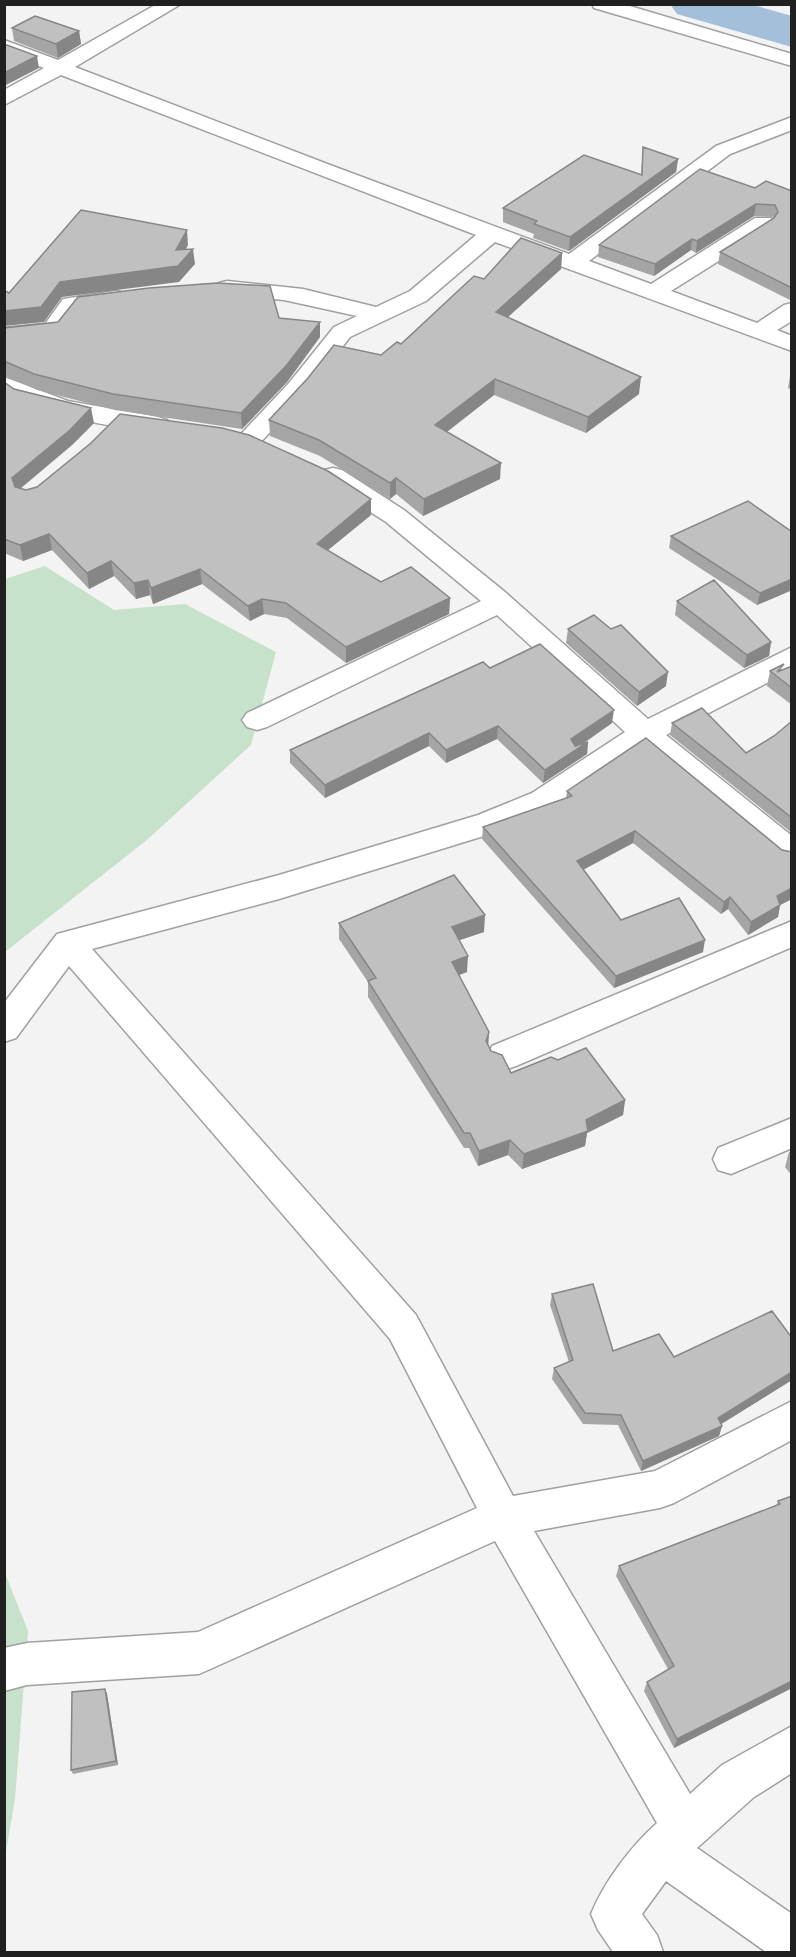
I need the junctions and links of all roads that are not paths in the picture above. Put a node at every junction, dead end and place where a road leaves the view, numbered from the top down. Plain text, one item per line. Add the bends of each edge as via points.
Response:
1 (172, 4) edge
2 (601, 4) edge
3 (4, 46) edge
4 (792, 60) edge
5 (60, 68) junction
6 (4, 99) edge
7 (792, 123) edge
8 (763, 223) edge
9 (493, 232) junction
10 (574, 261) junction
11 (200, 289) edge
12 (654, 292) junction
13 (136, 295) edge
14 (792, 310) edge
15 (378, 315) junction
16 (759, 332) junction
17 (4, 335) edge
18 (792, 344) edge
19 (4, 384) edge
20 (181, 428) edge
21 (248, 440) edge
22 (309, 465) edge
23 (500, 603) junction
24 (792, 656) edge
25 (257, 720) dead end
26 (645, 734) junction
27 (792, 854) edge
28 (792, 933) edge
29 (68, 943) junction
30 (4, 1029) edge
31 (504, 1056) edge
32 (792, 1132) edge
33 (731, 1159) dead end
34 (792, 1419) edge
35 (503, 1517) junction
36 (4, 1670) edge
37 (792, 1748) edge
38 (674, 1839) junction
39 (792, 1943) edge
40 (640, 1953) edge

1 - 5 street
2 - 4 street
3 - 5 street
5 - 6 street
5 - 9 street
7 - 10 street via 723,150
8 - 12 street
9 - 10 street
9 - 15 street via 418,296
10 - 12 street
11 - 15 street via 275,290
12 - 16 street
13 - 17 street via 71,304 52,330
14 - 16 street
15 - 21 street via 342,332 298,388
16 - 18 street
19 - 20 street via 27,397 107,427
22 - 23 street via 339,479 395,516
23 - 25 street
23 - 26 street
24 - 26 street
26 - 27 street
26 - 29 street via 543,801 489,823 279,887
28 - 31 street
29 - 30 street
29 - 35 street via 403,1327
32 - 33 street
34 - 35 street via 660,1489
35 - 36 street via 199,1653 27,1664
35 - 38 street
37 - 38 street via 738,1781
38 - 39 street
38 - 40 street via 614,1914

